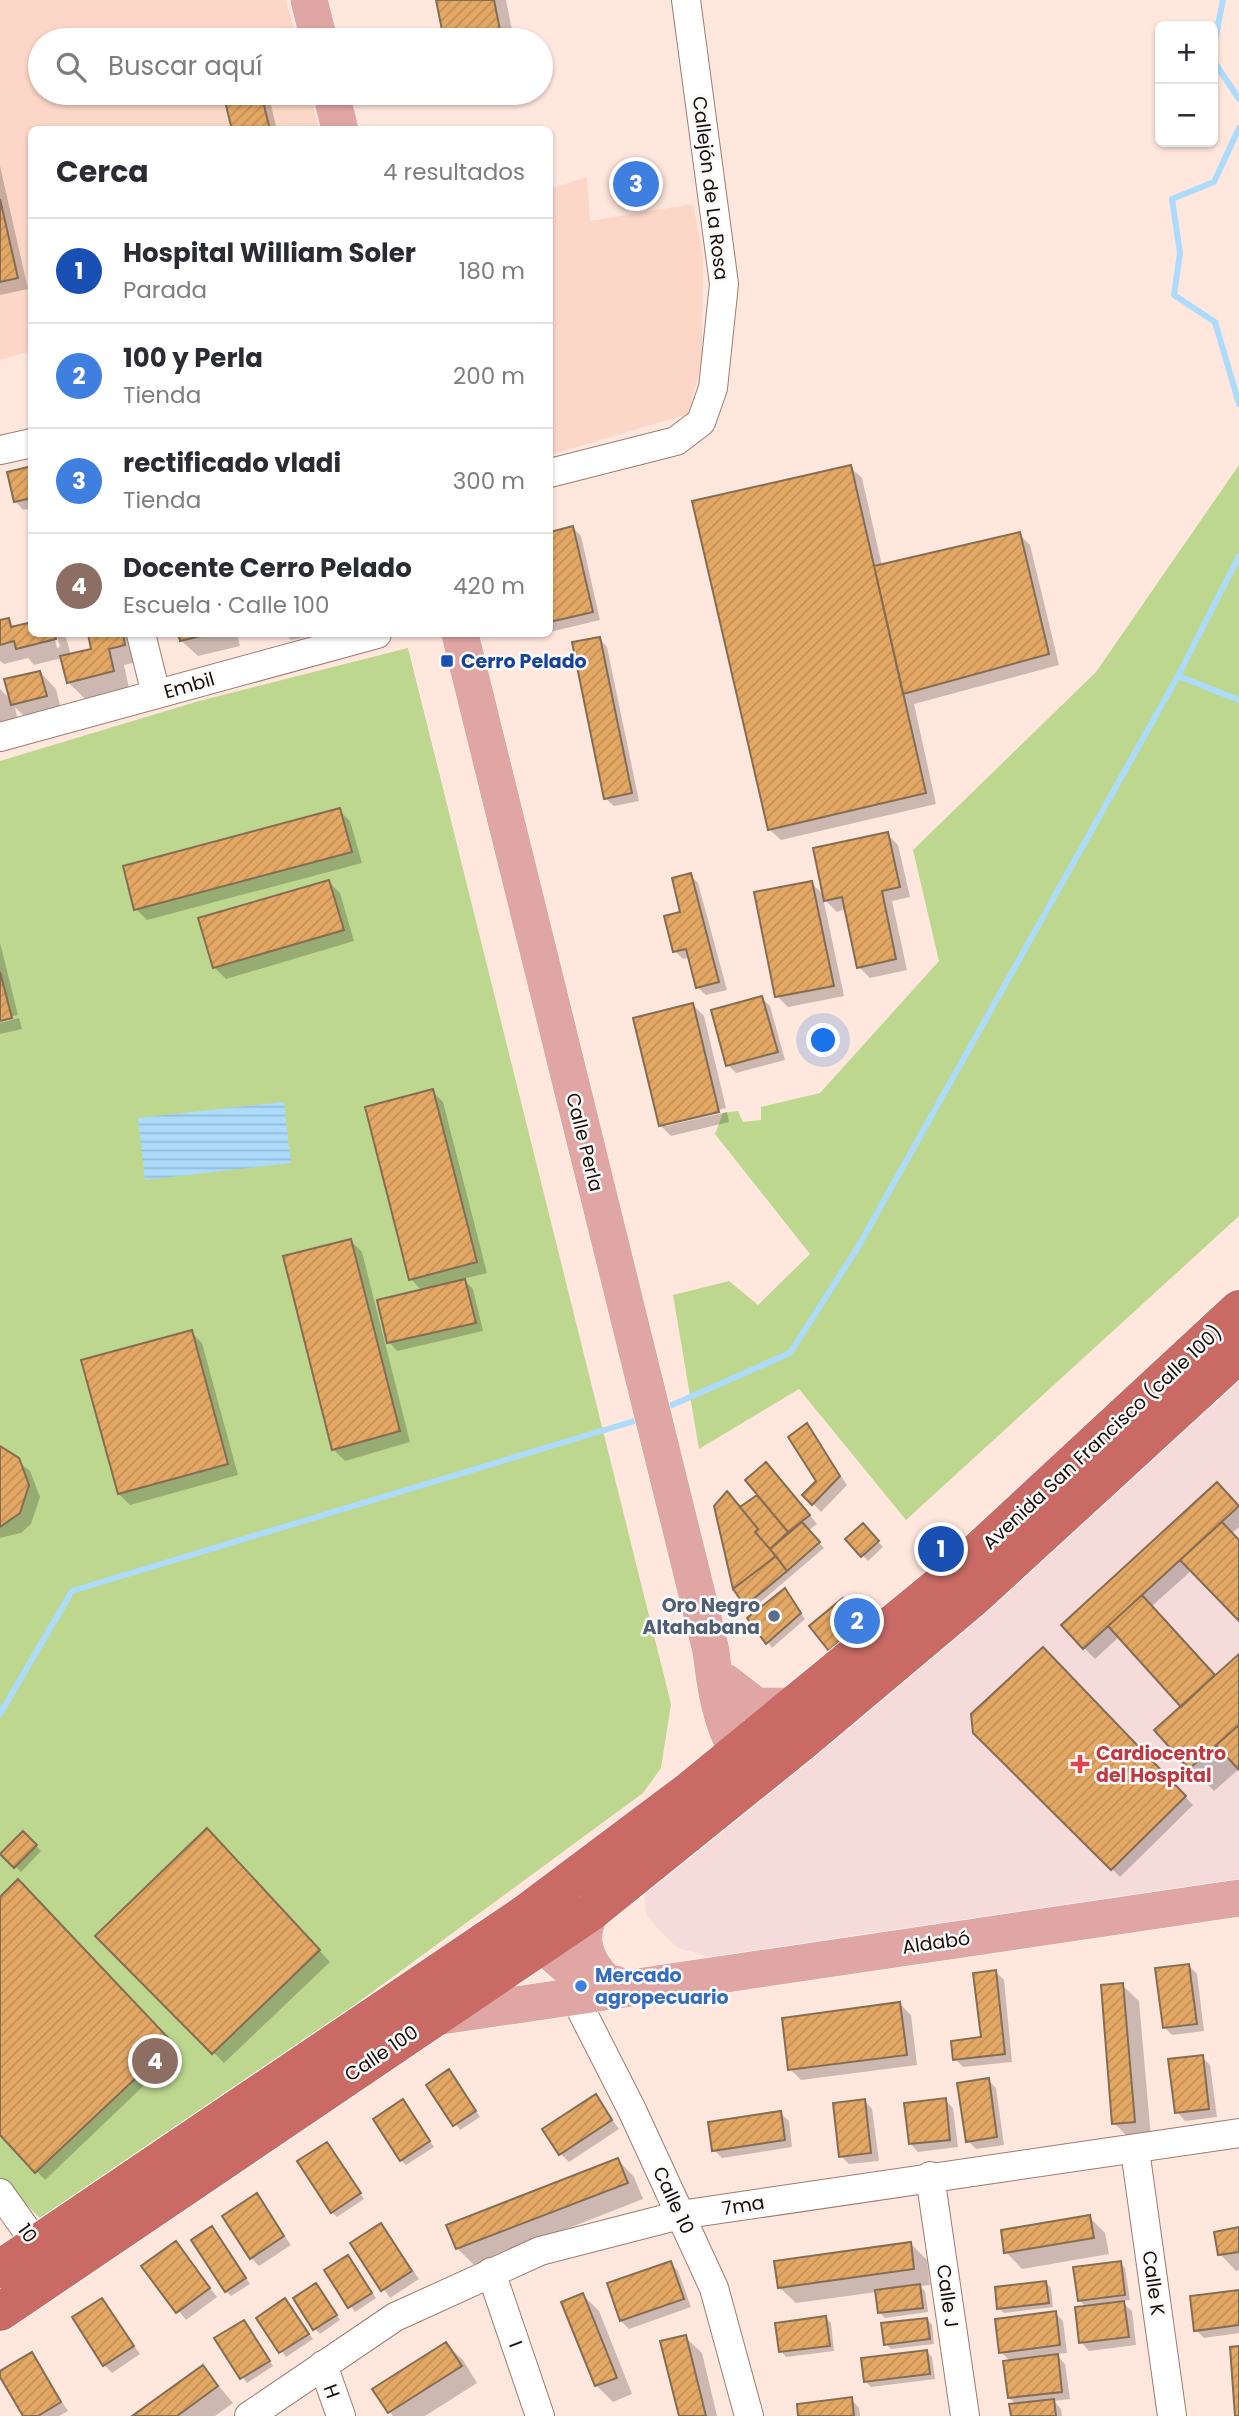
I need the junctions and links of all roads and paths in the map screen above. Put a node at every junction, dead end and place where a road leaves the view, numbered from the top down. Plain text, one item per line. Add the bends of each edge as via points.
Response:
1 (309, 0) edge
2 (687, 0) edge
3 (316, 28) edge
4 (334, 105) edge
5 (339, 126) edge
6 (28, 444) edge
7 (0, 450) edge
8 (553, 472) edge
9 (142, 637) edge
10 (366, 637) edge
11 (461, 637) edge
12 (156, 694) junction
13 (0, 737) edge
14 (1239, 1309) edge
15 (1239, 1354) edge
16 (717, 1671) junction
17 (791, 1706) junction
18 (745, 1766) junction
19 (690, 1790) junction
20 (1239, 1898) edge
21 (591, 1912) junction
22 (535, 1929) junction
23 (620, 1984) junction
24 (573, 1994) junction
25 (435, 2017) junction
26 (601, 2048) junction
27 (1239, 2133) edge
28 (1135, 2150) junction
29 (930, 2176) junction
30 (0, 2193) edge
31 (680, 2215) junction
32 (46, 2258) junction
33 (0, 2269) edge
34 (491, 2272) junction
35 (0, 2312) edge
36 (323, 2365) junction
37 (249, 2416) edge
38 (341, 2416) edge
39 (540, 2416) edge
40 (749, 2416) edge
41 (965, 2416) edge
42 (1172, 2416) edge

1 - 3 main road
2 - 8 street, Callejón de La Rosa via 724,284 713,388 701,422 676,441
4 - 5 main road
6 - 7 street
9 - 12 street
10 - 12 street, Embil
11 - 16 main road, Calle Perla
12 - 13 street, Embil
14 - 17 highway, Avenida San Francisco (calle 100) via 952,1575
15 - 18 highway, Avenida San Francisco (calle 100) via 973,1598
16 - 17 main road via 756,1706
16 - 18 main road, Calle Perla via 728,1735
16 - 19 main road via 710,1733
17 - 18 highway, Avenida San Francisco (calle 100)
18 - 19 highway, Calle 100
18 - 21 highway, Calle 100
19 - 22 highway, Calle 100
20 - 23 main road, Aldabó
21 - 22 highway, Calle 100
21 - 23 main road via 583,1933 585,1952 593,1970
22 - 23 main road, Aldabó via 568,1970
22 - 24 main road
22 - 25 highway, Calle 100
22 - 32 highway, Calle 100
23 - 24 main road, Aldabó
23 - 26 street via 602,2023
24 - 25 main road, Aldabó
24 - 26 street, Calle 10
25 - 32 highway, Calle 100
26 - 31 street, Calle 10
27 - 28 street, 7ma
28 - 29 street, 7ma
28 - 42 street, Calle K
29 - 31 street, 7ma
29 - 41 street, Calle J
30 - 32 street, 10
31 - 34 street, 7ma via 540,2251
31 - 40 street, Calle 10 via 714,2288
32 - 33 highway, Calle 100
32 - 35 highway, Calle 100
34 - 36 street, 7ma via 394,2317
34 - 39 street, I
36 - 37 street, 7ma
36 - 38 street, H

